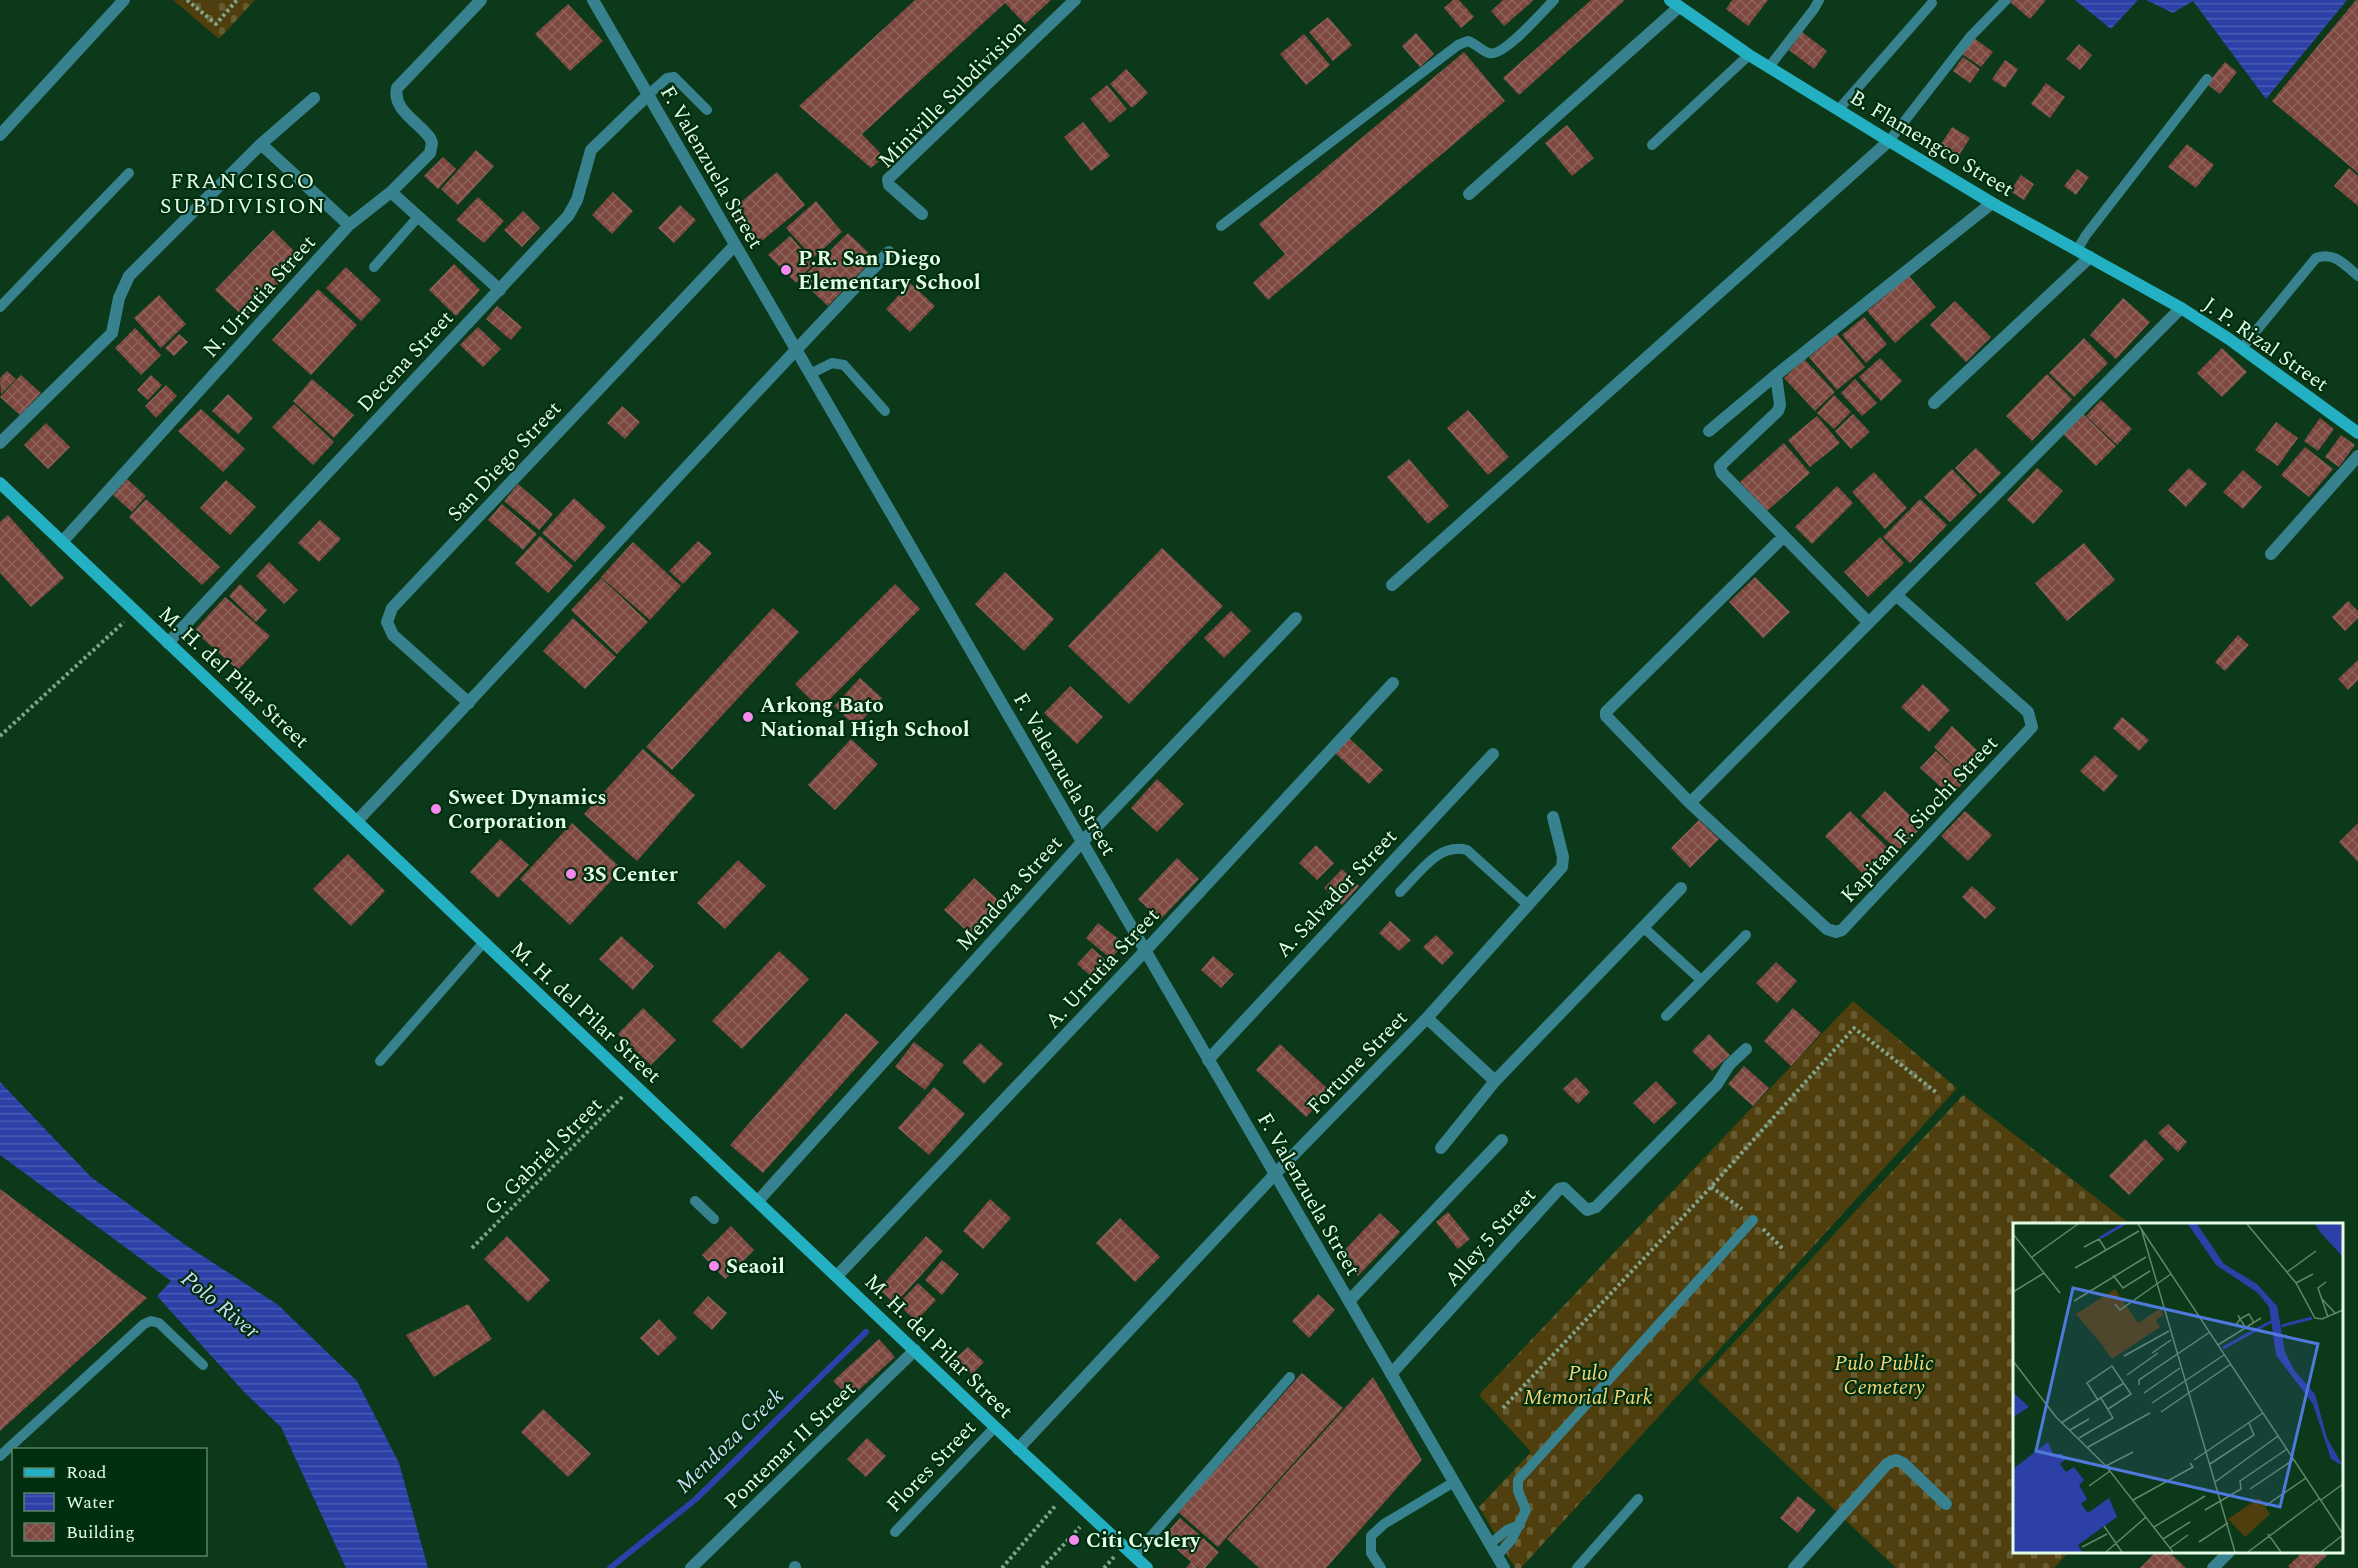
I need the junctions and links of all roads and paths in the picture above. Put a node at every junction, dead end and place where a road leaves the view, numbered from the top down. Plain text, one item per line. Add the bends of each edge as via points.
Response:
1 (124, 0) edge
2 (187, 0) edge
3 (237, 0) edge
4 (480, 0) edge
5 (593, 0) edge
6 (1075, 0) edge
7 (1554, 0) edge
8 (1819, 0) edge
9 (2006, 0) edge
10 (1932, 3) dead end
11 (1674, 4) edge
12 (1749, 55) junction
13 (1769, 67) junction
14 (2207, 79) dead end
15 (648, 95) junction
16 (314, 98) dead end
17 (1839, 109) junction
18 (707, 110) dead end
19 (0, 135) edge
20 (1889, 141) junction
21 (261, 144) junction
22 (1652, 145) dead end
23 (129, 173) dead end
24 (391, 192) junction
25 (1469, 194) dead end
26 (1992, 203) junction
27 (922, 214) dead end
28 (418, 217) junction
29 (349, 225) junction
30 (1221, 226) dead end
31 (735, 245) junction
32 (2077, 250) junction
33 (890, 252) dead end
34 (2090, 257) junction
35 (374, 267) dead end
36 (2358, 276) edge
37 (500, 290) junction
38 (0, 308) edge
39 (2181, 308) junction
40 (2242, 348) junction
41 (795, 349) junction
42 (810, 374) junction
43 (1776, 375) junction
44 (1934, 403) dead end
45 (885, 411) dead end
46 (1709, 431) dead end
47 (2358, 433) edge
48 (0, 443) edge
49 (2358, 456) edge
50 (0, 483) edge
51 (1783, 537) junction
52 (62, 542) junction
53 (2271, 554) dead end
54 (1392, 585) dead end
55 (1896, 595) junction
56 (135, 611) junction
57 (1296, 618) dead end
58 (1869, 623) junction
59 (168, 643) junction
60 (1393, 683) dead end
61 (469, 703) junction
62 (0, 736) edge
63 (1493, 754) dead end
64 (1690, 803) junction
65 (1553, 817) dead end
66 (357, 821) junction
67 (1082, 842) junction
68 (1681, 888) dead end
69 (1401, 892) dead end
70 (1528, 905) junction
71 (1644, 927) junction
72 (1746, 934) dead end
73 (484, 942) junction
74 (1145, 951) junction
75 (1701, 980) junction
76 (1666, 1016) dead end
77 (1427, 1018) junction
78 (1746, 1049) dead end
79 (1208, 1060) junction
80 (380, 1061) dead end
81 (1495, 1082) junction
82 (635, 1084) junction
83 (1937, 1093) dead end
84 (1502, 1140) dead end
85 (1441, 1148) dead end
86 (1275, 1174) junction
87 (1711, 1187) junction
88 (695, 1201) dead end
89 (758, 1201) junction
90 (714, 1219) dead end
91 (1753, 1220) junction
92 (472, 1248) dead end
93 (1783, 1249) dead end
94 (837, 1276) junction
95 (1349, 1301) junction
96 (915, 1350) junction
97 (203, 1365) dead end
98 (1391, 1374) junction
99 (1290, 1377) dead end
100 (1503, 1408) dead end
101 (995, 1427) junction
102 (1018, 1449) junction
103 (0, 1456) edge
104 (1454, 1482) junction
105 (1067, 1493) junction
106 (1638, 1499) dead end
107 (1946, 1504) dead end
108 (1090, 1515) junction
109 (1520, 1525) junction
110 (895, 1532) dead end
111 (1490, 1544) junction
112 (2227, 1553) edge
113 (1134, 1556) junction
114 (1497, 1556) junction
115 (697, 1566) edge
116 (1002, 1568) edge
117 (1042, 1568) edge
118 (1146, 1568) edge
119 (1381, 1568) edge
120 (1504, 1568) edge
121 (1577, 1568) edge
122 (1794, 1568) edge
123 (2213, 1568) edge

1 - 19 street
2 - 3 path via 216,24
4 - 24 street, N. Urrutia Street via 397,88 399,106 427,133 432,148
5 - 15 street, F. Valenzuela Street
6 - 27 street, Miniville Subdivision via 888,179
7 - 30 lane via 1498,53 1489,53 1468,41 1458,45
8 - 13 lane
9 - 20 lane via 1970,37
10 - 17 lane
11 - 12 main road, B. Flamengco Street
11 - 25 street
12 - 13 main road, B. Flamengco Street
12 - 22 lane
13 - 17 main road, B. Flamengco Street
14 - 32 lane
15 - 18 lane via 667,78 674,77
15 - 31 street, F. Valenzuela Street
15 - 37 street, Decena Street via 591,150 574,208
16 - 21 street
17 - 20 main road, B. Flamengco Street
20 - 26 main road, B. Flamengco Street
20 - 54 street
21 - 29 street
21 - 48 street via 129,276 119,298 112,333
23 - 38 lane
24 - 28 street
24 - 29 street, N. Urrutia Street
26 - 32 main road, B. Flamengco Street
26 - 43 street
28 - 35 lane
28 - 37 street
29 - 52 street, N. Urrutia Street
31 - 41 street, F. Valenzuela Street
31 - 61 street, San Diego Street via 392,608 387,622 393,635
32 - 34 main road, B. Flamengco Street
33 - 41 street
34 - 39 main road, B. Flamengco Street
34 - 44 street
36 - 40 lane via 2335,257 2316,258
37 - 59 street, Decena Street
39 - 40 main road, J. P. Rizal Street
39 - 55 street
40 - 47 main road, J. P. Rizal Street
41 - 42 street, F. Valenzuela Street
41 - 61 street
42 - 45 lane via 832,363 844,365
42 - 67 street, F. Valenzuela Street
43 - 46 street
43 - 51 street via 1778,411 1720,470
49 - 53 street
50 - 52 main road, M. H. del Pilar Street
51 - 58 street
51 - 64 street, Kapitan F. Siochi Street via 1606,712 1608,720
52 - 56 main road, M. H. del Pilar Street
55 - 58 street
55 - 64 street, Kapitan F. Siochi Street via 2028,712 2032,727 1842,930 1827,929
56 - 59 main road, M. H. del Pilar Street
56 - 62 path
57 - 67 street, Mendoza Street
58 - 64 street
59 - 66 main road, M. H. del Pilar Street
60 - 74 street, A. Urrutia Street
61 - 66 street
63 - 79 street, A. Salvador Street
65 - 70 street, Fortune Street via 1562,867
66 - 73 main road, M. H. del Pilar Street
67 - 74 street, F. Valenzuela Street
67 - 89 street, Mendoza Street
68 - 71 street
69 - 70 lane via 1436,856 1460,848
70 - 77 street, Fortune Street
71 - 75 lane
71 - 81 street
72 - 75 lane
73 - 80 lane
73 - 82 main road, M. H. del Pilar Street
74 - 79 street, F. Valenzuela Street
74 - 94 street, A. Urrutia Street
75 - 76 lane
77 - 81 street
77 - 86 street, Fortune Street
78 - 98 street, Alley 5 Street via 1717,1084 1596,1207 1587,1210 1564,1188 1559,1190
79 - 86 street, F. Valenzuela Street
81 - 85 street
82 - 89 main road, M. H. del Pilar Street
82 - 92 path, G. Gabriel Street
83 - 87 path via 1854,1028
84 - 95 street
86 - 95 street, F. Valenzuela Street
86 - 102 street, Fortune Street
87 - 91 path
87 - 100 path
88 - 90 lane
89 - 94 main road, M. H. del Pilar Street
91 - 93 path
91 - 109 lane via 1518,1480 1526,1510
94 - 96 main road, M. H. del Pilar Street
95 - 98 street, F. Valenzuela Street
96 - 101 main road, M. H. del Pilar Street
96 - 115 street, Pontemar II Street
97 - 103 lane via 159,1323 144,1324
98 - 104 street, F. Valenzuela Street
99 - 113 lane
101 - 102 main road, M. H. del Pilar Street
101 - 110 lane, Flores Street
102 - 105 main road, M. H. del Pilar Street
104 - 111 street, F. Valenzuela Street
104 - 119 lane via 1371,1536 1371,1553
105 - 108 main road, M. H. del Pilar Street
105 - 116 path
106 - 121 lane
107 - 122 street via 1896,1460 1887,1464
108 - 113 main road, M. H. del Pilar Street
108 - 117 path
109 - 111 lane
109 - 114 lane
111 - 114 street, F. Valenzuela Street
112 - 123 street
113 - 118 main road, M. H. del Pilar Street
114 - 120 street, F. Valenzuela Street

